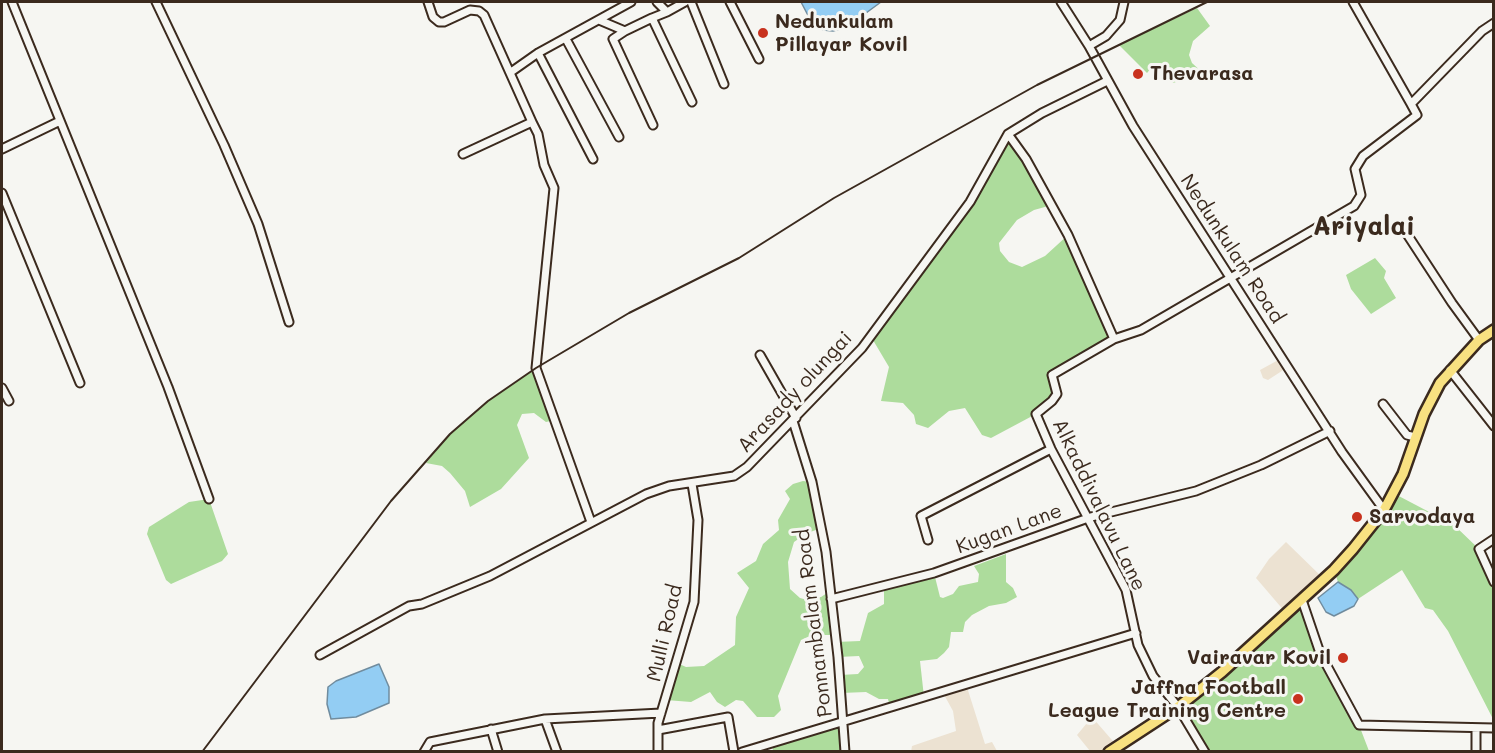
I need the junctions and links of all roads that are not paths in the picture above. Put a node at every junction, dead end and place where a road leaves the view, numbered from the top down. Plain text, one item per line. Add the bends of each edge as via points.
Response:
1 (12, 2) edge
2 (156, 2) edge
3 (428, 2) edge
4 (631, 2) edge
5 (657, 2) edge
6 (685, 2) edge
7 (691, 2) edge
8 (730, 2) edge
9 (1061, 2) edge
10 (1124, 2) edge
11 (1353, 2) edge
12 (667, 12) junction
13 (652, 18) junction
14 (599, 20) junction
15 (1494, 23) edge
16 (626, 32) junction
17 (566, 39) junction
18 (1089, 46) junction
19 (538, 53) junction
20 (759, 58) dead end
21 (511, 72) junction
22 (1107, 81) junction
23 (724, 84) dead end
24 (692, 102) dead end
25 (1411, 104) junction
26 (60, 121) junction
27 (532, 122) junction
28 (653, 125) dead end
29 (1008, 134) junction
30 (619, 137) dead end
31 (2, 149) edge
32 (463, 154) dead end
33 (593, 159) dead end
34 (2, 193) edge
35 (1405, 231) dead end
36 (1231, 279) junction
37 (290, 322) dead end
38 (1494, 330) edge
39 (1114, 339) junction
40 (1479, 340) junction
41 (760, 355) dead end
42 (1450, 370) junction
43 (80, 383) dead end
44 (2, 388) edge
45 (9, 401) dead end
46 (1383, 404) dead end
47 (794, 420) junction
48 (1494, 426) edge
49 (1330, 431) junction
50 (1415, 437) junction
51 (1051, 449) junction
52 (692, 484) junction
53 (208, 499) dead end
54 (1383, 510) junction
55 (1087, 518) junction
56 (591, 522) junction
57 (1494, 539) edge
58 (928, 540) dead end
59 (1494, 582) edge
60 (831, 599) junction
61 (1302, 600) junction
62 (1136, 633) junction
63 (320, 655) dead end
64 (1178, 707) junction
65 (661, 712) junction
66 (545, 719) junction
67 (842, 722) junction
68 (1476, 728) junction
69 (1494, 728) edge
70 (491, 729) junction
71 (658, 730) junction
72 (424, 752) edge
73 (498, 752) edge
74 (557, 752) edge
75 (658, 752) edge
76 (734, 752) edge
77 (742, 752) edge
78 (845, 752) edge
79 (1109, 752) edge
80 (1205, 752) edge
81 (1476, 752) edge

1 - 26 street
2 - 37 street via 258,224
3 - 21 street via 433,17 444,22 470,10 479,11
4 - 14 street
5 - 12 street
6 - 12 street
7 - 23 street
8 - 20 street
9 - 18 street, Nedunkulam Road
10 - 18 street via 1120,20 1106,36
11 - 25 street
12 - 13 street
13 - 16 street
13 - 24 street
14 - 16 street
14 - 17 street
15 - 25 street
16 - 28 street via 613,39
17 - 19 street
17 - 30 street
18 - 22 street, Nedunkulam Road
19 - 21 street
19 - 33 street
21 - 27 street
22 - 29 street, Arasady olungai
22 - 36 street, Nedunkulam Road
25 - 36 street, Alkaddivalavu Lane via 1418,115 1363,156 1355,169 1360,201
26 - 31 street
26 - 53 street via 168,387
27 - 32 street
27 - 56 street via 554,188 536,368
29 - 39 street via 1068,235
29 - 47 street, Arasady olungai via 970,202 931,257 862,348
34 - 43 street
35 - 40 street
36 - 39 street, Alkaddivalavu Lane via 1141,330
36 - 49 street, Nedunkulam Road
38 - 40 highway
39 - 51 street, Alkaddivalavu Lane via 1052,375 1057,393 1036,414
40 - 42 highway
41 - 47 street, Ponnambalam Road
42 - 48 street
42 - 50 highway
44 - 45 street
46 - 50 street via 1407,435
47 - 52 street, Arasady olungai via 734,476
47 - 60 street, Ponnambalam Road via 812,482
49 - 54 street, Nedunkulam Road
49 - 55 street, Kugan Lane via 1196,491
50 - 54 highway via 1403,474
51 - 55 street, Alkaddivalavu Lane
51 - 58 street via 921,516
52 - 56 street, Arasady olungai via 646,494
52 - 65 street, Mulli Road via 698,519 694,602
54 - 61 highway via 1363,538
55 - 60 street, Kugan Lane via 934,573
55 - 62 street, Alkaddivalavu Lane via 1126,590
56 - 63 street, Arasady olungai via 490,576 409,606
57 - 59 street via 1479,549
60 - 67 street, Ponnambalam Road
61 - 64 highway
61 - 68 street via 1320,653 1359,725
62 - 64 street, Alkaddivalavu Lane via 1154,676
62 - 67 street
64 - 79 highway
64 - 80 street, Alkaddivalavu Lane
65 - 66 street
65 - 71 street, Mulli Road
66 - 70 street
66 - 74 street
67 - 77 street
67 - 78 street, Ponnambalam Road
68 - 69 street
68 - 81 street
70 - 72 street via 430,742
70 - 73 street
71 - 75 street, Mulli Road
71 - 76 street via 728,717

